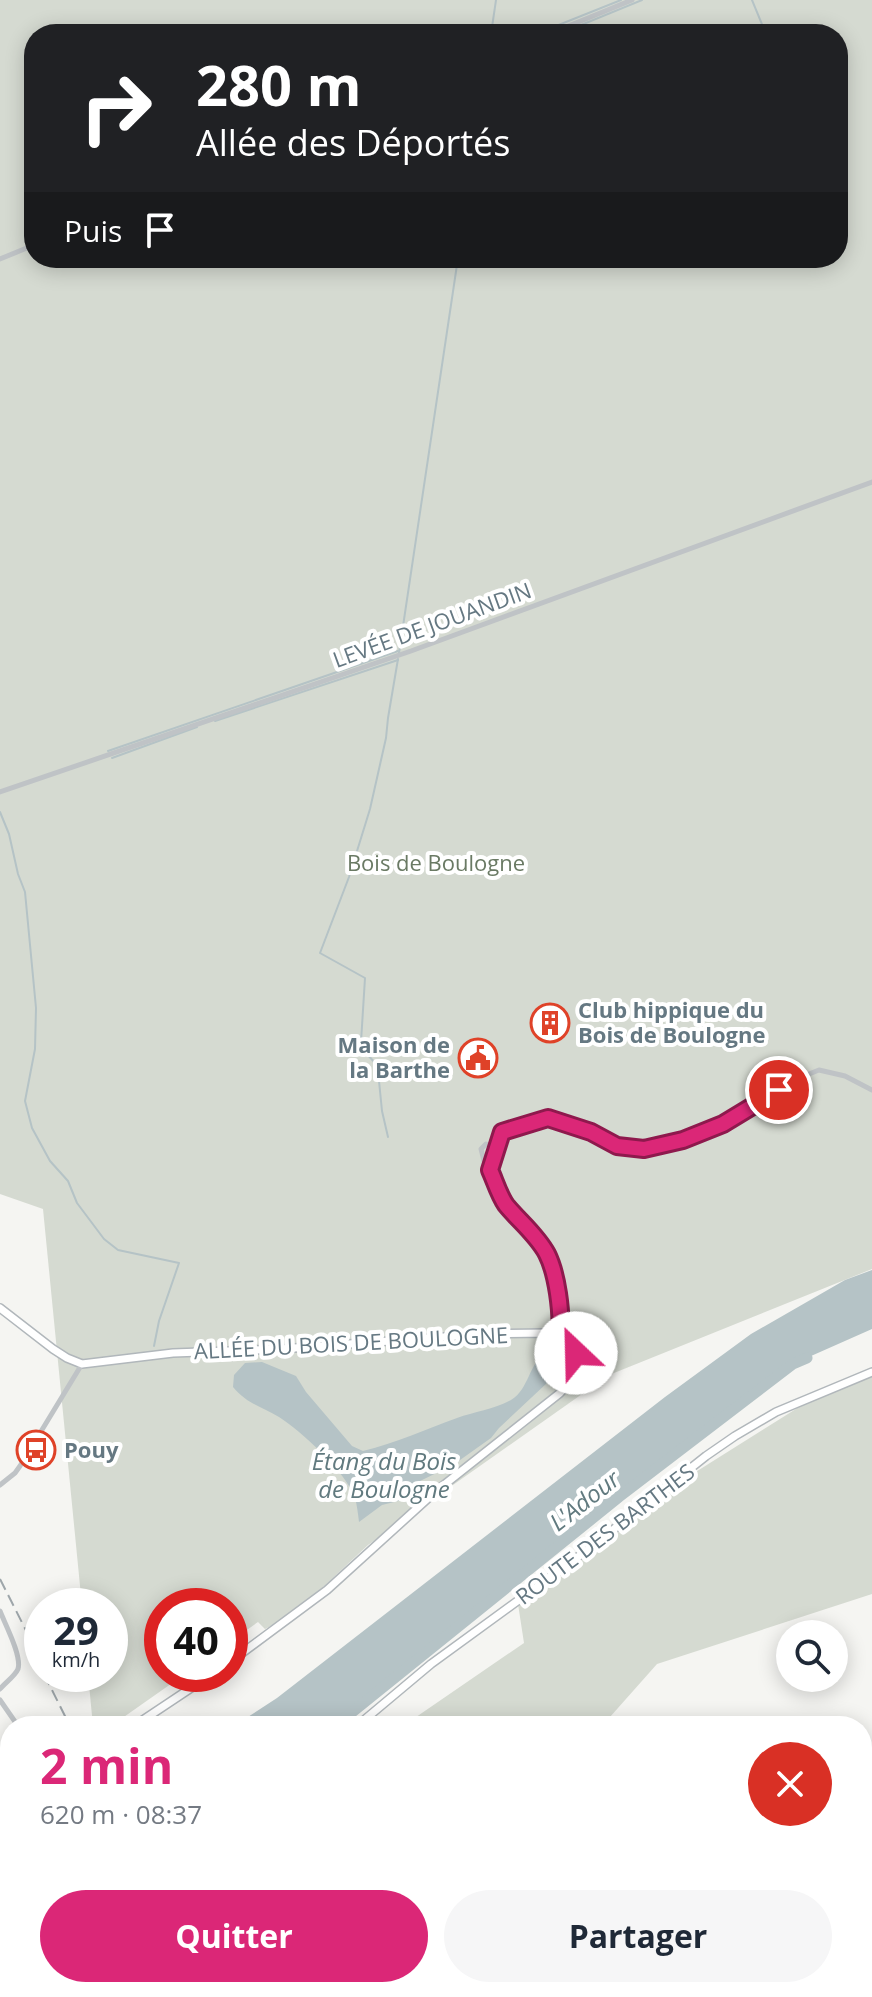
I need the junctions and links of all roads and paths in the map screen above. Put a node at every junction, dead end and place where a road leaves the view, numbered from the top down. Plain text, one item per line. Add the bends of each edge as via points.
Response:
1 (632, 0) edge
2 (573, 24) edge
3 (24, 249) edge
4 (0, 259) edge
5 (872, 482) edge
6 (0, 792) edge
7 (872, 1090) edge
8 (495, 1151) junction
9 (490, 1170) junction
10 (0, 1308) edge
11 (560, 1335) junction
12 (82, 1364) junction
13 (872, 1372) edge
14 (0, 1485) edge
15 (0, 1611) edge
16 (248, 1649) edge
17 (0, 1689) edge
18 (185, 1692) edge
19 (149, 1716) edge
20 (369, 1716) edge

1 - 2 street
3 - 4 street
5 - 6 street, LEVÉE DE JOUANDIN via 399,655
7 - 8 street via 819,1070 723,1124 683,1140 644,1149 617,1146 548,1118 502,1132
8 - 9 street
8 - 9 street via 486,1144 481,1149
9 - 11 street via 504,1202 549,1257
10 - 12 street
11 - 12 street, ALLÉE DU BOIS DE BOULOGNE via 173,1353
11 - 16 street via 576,1353 577,1367 560,1393 435,1492 327,1590
12 - 14 street via 20,1466
13 - 20 street, ROUTE DES BARTHES via 776,1412 735,1436
15 - 17 street via 18,1655 17,1669
18 - 19 street

